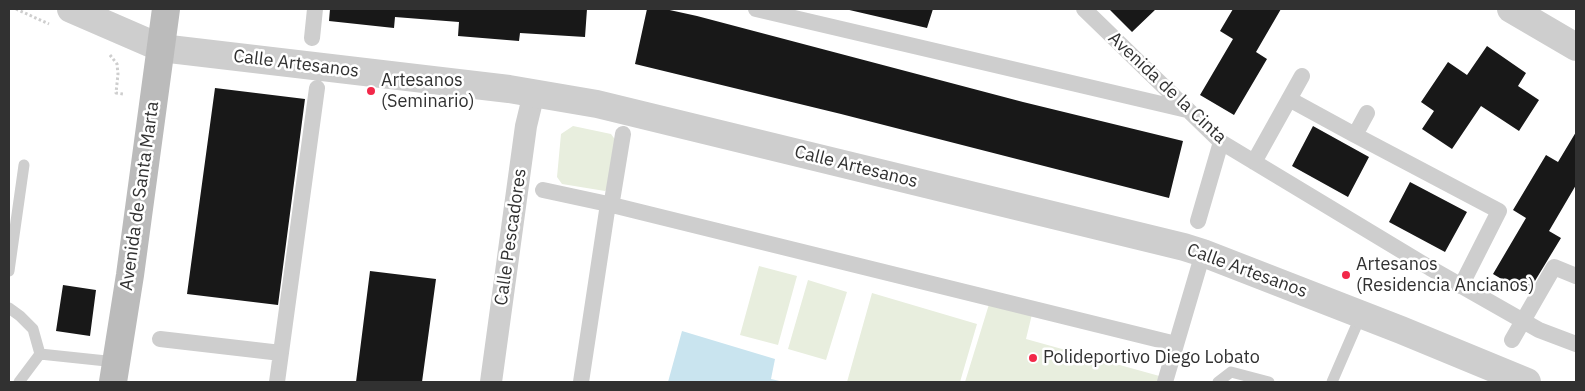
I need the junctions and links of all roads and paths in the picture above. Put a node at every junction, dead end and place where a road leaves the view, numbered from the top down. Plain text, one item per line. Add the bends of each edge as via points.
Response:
1 (16, 9) edge
2 (166, 9) edge
3 (315, 9) edge
4 (756, 9) edge
5 (1084, 9) edge
6 (1511, 9) edge
7 (61, 17) edge
8 (312, 38) dead end
9 (1576, 47) edge
10 (161, 48) junction
11 (104, 49) dead end
12 (1302, 76) dead end
13 (317, 88) dead end
14 (534, 93) junction
15 (123, 94) dead end
16 (1290, 99) junction
17 (1187, 110) junction
18 (1367, 112) dead end
19 (623, 134) dead end
20 (1354, 135) junction
21 (1221, 142) junction
22 (1254, 162) junction
23 (24, 165) dead end
24 (543, 190) dead end
25 (608, 204) junction
26 (1198, 222) dead end
27 (1203, 253) junction
28 (9, 271) edge
29 (1576, 276) edge
30 (1462, 286) junction
31 (9, 308) edge
32 (1361, 315) junction
33 (1522, 320) junction
34 (160, 338) dead end
35 (1512, 340) dead end
36 (1176, 344) junction
37 (1576, 344) edge
38 (281, 353) junction
39 (40, 354) junction
40 (115, 372) edge
41 (19, 382) edge
42 (277, 382) edge
43 (491, 382) edge
44 (581, 382) edge
45 (1166, 382) edge
46 (1218, 382) edge
47 (1269, 382) edge
48 (1332, 382) edge
49 (1527, 382) edge

1 - 7 path
2 - 10 main road, Avenida de Santa Marta
3 - 8 street
4 - 17 street
5 - 17 street, Avenida de la Cinta
6 - 9 street
7 - 10 street, Calle Artesanos
10 - 14 street, Calle Artesanos
10 - 40 main road, Avenida de Santa Marta
11 - 15 path via 117,64 116,93
12 - 16 street
13 - 38 street
14 - 27 street, Calle Artesanos via 597,104
14 - 43 street, Calle Pescadores via 526,126
16 - 20 street
16 - 22 street
17 - 21 street, Avenida de la Cinta
18 - 20 street
19 - 25 street via 612,201
20 - 30 street via 1499,211
21 - 22 street, Avenida de la Cinta
21 - 26 street
22 - 30 street, Avenida de la Cinta
23 - 28 lane
24 - 25 street
25 - 36 street
25 - 44 street
27 - 32 street, Calle Artesanos
27 - 36 street
29 - 33 street via 1554,267
30 - 33 street, Avenida de la Cinta
31 - 39 lane via 33,329
32 - 48 lane
32 - 49 street, Calle Artesanos
33 - 35 street
33 - 37 street, Avenida de la Cinta
34 - 38 street
36 - 45 street
38 - 42 street
39 - 40 lane
39 - 41 lane
46 - 47 lane via 1231,372

